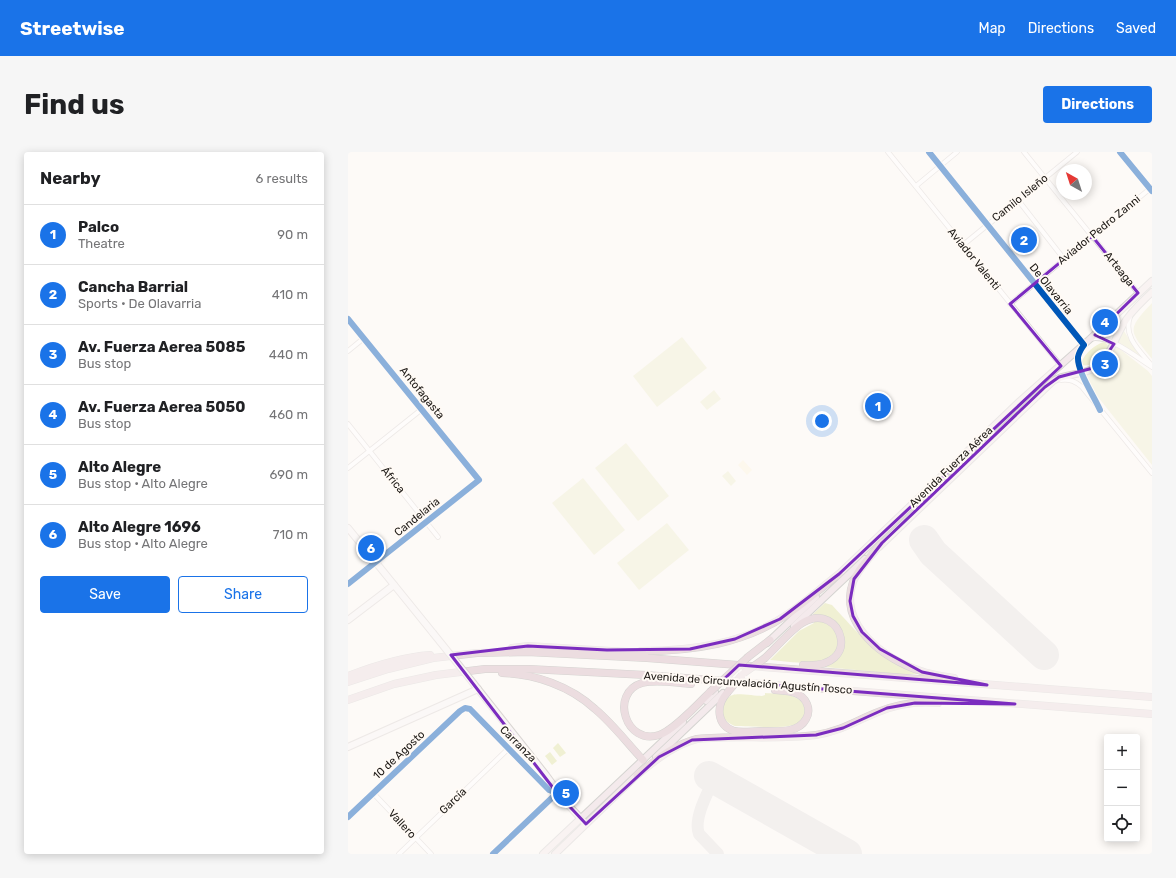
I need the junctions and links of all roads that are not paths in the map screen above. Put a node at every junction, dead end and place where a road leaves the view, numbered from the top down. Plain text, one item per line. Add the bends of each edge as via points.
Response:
1 (888, 152) edge
2 (929, 152) edge
3 (958, 152) edge
4 (1024, 152) edge
5 (1077, 152) edge
6 (1120, 152) edge
7 (940, 166) junction
8 (1045, 178) junction
9 (916, 186) junction
10 (1151, 189) edge
11 (1018, 200) junction
12 (987, 225) junction
13 (1092, 236) junction
14 (963, 245) junction
15 (1064, 259) junction
16 (1152, 281) edge
17 (1034, 284) junction
18 (1152, 292) edge
19 (1138, 293) junction
20 (1010, 304) junction
21 (1132, 313) junction
22 (348, 318) edge
23 (364, 338) junction
24 (1090, 339) junction
25 (1114, 344) junction
26 (1084, 345) junction
27 (348, 351) edge
28 (1061, 366) junction
29 (1152, 366) edge
30 (1082, 373) junction
31 (1052, 381) junction
32 (422, 409) junction
33 (1100, 410) junction
34 (348, 424) edge
35 (370, 451) junction
36 (348, 468) edge
37 (1152, 473) edge
38 (941, 477) junction
39 (479, 480) joint
40 (946, 483) junction
41 (426, 521) junction
42 (348, 528) edge
43 (438, 537) dead end
44 (882, 543) junction
45 (376, 562) junction
46 (839, 574) junction
47 (348, 584) edge
48 (394, 585) junction
49 (348, 620) edge
50 (770, 640) joint
51 (607, 650) junction
52 (477, 653) junction
53 (462, 654) junction
54 (763, 658) junction
55 (348, 676) edge
56 (348, 682) edge
57 (731, 682) junction
58 (987, 685) junction
59 (476, 687) junction
60 (713, 692) junction
61 (725, 693) junction
62 (1152, 697) edge
63 (348, 700) edge
64 (1015, 704) junction
65 (348, 705) edge
66 (465, 708) joint
67 (1152, 714) edge
68 (348, 747) edge
69 (508, 749) junction
70 (643, 760) junction
71 (637, 775) junction
72 (373, 793) junction
73 (557, 793) junction
74 (348, 817) edge
75 (581, 818) junction
76 (586, 824) junction
77 (415, 838) junction
78 (399, 854) edge
79 (430, 854) edge
80 (493, 854) edge
81 (543, 854) edge
82 (555, 854) edge

1 - 9 street, Aviador Valenti
2 - 7 street, De Olavarria
3 - 7 street
4 - 8 street, Arteaga
5 - 8 street, Camilo Isleño
6 - 10 street
7 - 9 street
7 - 12 street, De Olavarria
8 - 11 street, Camilo Isleño
8 - 13 street, Arteaga
9 - 14 street, Aviador Valenti
10 - 13 street, Aviador Pedro Zanni
11 - 12 street, Camilo Isleño
11 - 15 street
12 - 14 street, Camilo Isleño
12 - 17 street, De Olavarria
13 - 15 street, Aviador Pedro Zanni
13 - 19 street, Arteaga
14 - 20 street, Aviador Valenti
15 - 17 street, Aviador Pedro Zanni
16 - 19 main road, Avenida Fuerza Aérea
17 - 20 street, Aviador Pedro Zanni
17 - 26 street, De Olavarria
18 - 21 main road, Avenida Fuerza Aérea
19 - 24 main road, Avenida Fuerza Aérea
20 - 28 street, Aviador Valenti
21 - 25 main road, Avenida Fuerza Aérea via 1123,324
21 - 29 street via 1128,324 1130,337
22 - 23 street, Antofagasta
23 - 27 street
23 - 32 street, Antofagasta
24 - 25 street via 1102,338
24 - 26 main road, Avenida Fuerza Aérea
25 - 29 street
25 - 30 main road, Avenida Fuerza Aérea via 1099,364
26 - 28 main road, Avenida Fuerza Aérea
26 - 30 street via 1078,357
28 - 38 main road, Avenida Fuerza Aérea via 1020,401
30 - 31 main road, Avenida Fuerza Aérea via 1066,375
30 - 33 street
31 - 33 street via 1074,381
31 - 40 main road, Avenida Fuerza Aérea
32 - 35 street
32 - 39 street, Antofagasta
33 - 37 street
34 - 35 street, África
35 - 36 street
35 - 41 street, África
38 - 40 main road
38 - 46 main road, Avenida Fuerza Aérea
39 - 41 street, Candelaria
40 - 44 main road, Avenida Fuerza Aérea
41 - 43 street, África
41 - 45 street, Candelaria
42 - 45 main road
44 - 54 main road, Avenida Fuerza Aérea
44 - 58 highway via 858,572 852,587 852,610 862,632 880,649 907,666 929,674
45 - 47 street, Candelaria
45 - 48 main road
46 - 50 main road, Avenida Fuerza Aérea
46 - 51 highway via 787,615 735,640 713,646 679,650
48 - 49 main road
48 - 59 main road, bridge
50 - 60 highway, bridge
51 - 52 highway via 528,646
51 - 54 highway via 817,666 828,663 838,654 841,645 840,635 831,622 822,618 813,619 799,625
52 - 53 highway, Avenida de Circunvalación Agustín Tosco
52 - 58 highway, Avenida de Circunvalación Agustín Tosco via 526,652 647,658
53 - 55 highway via 413,656
53 - 56 highway, Avenida de Circunvalación Agustín Tosco via 401,665
54 - 61 highway, bridge
57 - 60 highway via 695,684 653,681 640,684 632,689 626,698 624,715 628,724 637,732 647,736 658,736 671,729
57 - 61 highway via 800,695 808,706 808,716 799,727 790,730 734,731 722,723 719,714 719,706
57 - 63 highway, Avenida de Circunvalación Agustín Tosco via 558,670 485,669 414,679
57 - 64 highway, Avenida de Circunvalación Agustín Tosco
58 - 62 highway, Avenida de Circunvalación Agustín Tosco
59 - 68 main road
59 - 73 main road via 546,775
60 - 70 main road
61 - 71 main road
64 - 67 highway, Avenida de Circunvalación Agustín Tosco
64 - 71 highway via 915,702 887,708 843,728 816,735 697,739 671,749
65 - 70 highway via 395,689 455,676 499,673 530,677 559,686 588,703
66 - 69 street, Carranza via 470,709
66 - 72 street, 10 de Agosto
69 - 73 street, Carranza via 550,790
69 - 77 street, García
70 - 75 main road
71 - 76 main road
72 - 74 street, 10 de Agosto
72 - 77 street, Vallero
73 - 75 main road
73 - 80 street
75 - 76 main road
75 - 81 main road
76 - 82 main road
77 - 78 street, García
77 - 79 street, Vallero

